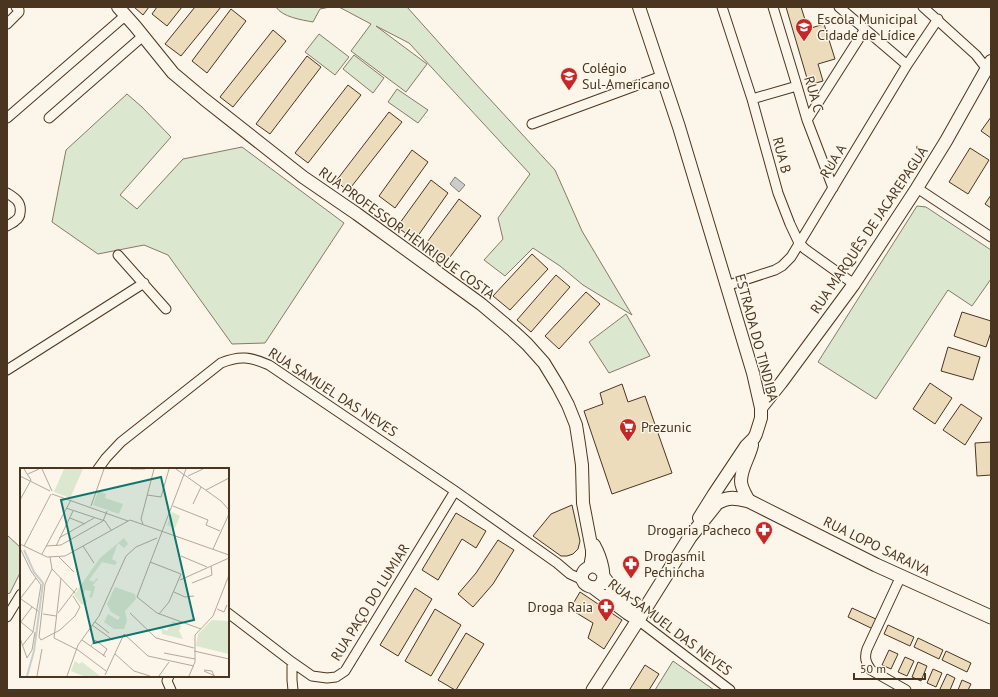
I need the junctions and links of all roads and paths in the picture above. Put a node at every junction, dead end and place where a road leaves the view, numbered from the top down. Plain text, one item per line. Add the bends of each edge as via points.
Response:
1 (16, 7) edge
2 (638, 7) edge
3 (722, 7) edge
4 (773, 7) edge
5 (839, 7) edge
6 (923, 7) edge
7 (122, 11) edge
8 (938, 19) junction
9 (7, 24) edge
10 (866, 29) junction
11 (143, 36) junction
12 (907, 65) junction
13 (989, 65) edge
14 (662, 76) junction
15 (798, 86) junction
16 (752, 99) junction
17 (7, 118) edge
18 (49, 118) dead end
19 (807, 120) junction
20 (532, 124) dead end
21 (833, 188) junction
22 (917, 188) junction
23 (7, 193) edge
24 (7, 226) edge
25 (991, 238) edge
26 (799, 243) junction
27 (118, 255) dead end
28 (144, 283) junction
29 (854, 284) junction
30 (726, 286) junction
31 (166, 309) dead end
32 (7, 370) edge
33 (761, 408) junction
34 (754, 438) junction
35 (99, 468) edge
36 (454, 491) junction
37 (749, 501) junction
38 (590, 535) junction
39 (690, 537) junction
40 (586, 572) junction
41 (603, 574) junction
42 (901, 576) junction
43 (592, 587) junction
44 (20, 596) edge
45 (647, 607) junction
46 (229, 614) edge
47 (7, 617) edge
48 (991, 617) edge
49 (638, 620) junction
50 (292, 662) junction
51 (168, 677) edge
52 (171, 690) edge
53 (293, 690) edge
54 (593, 690) edge
55 (730, 690) edge
56 (906, 690) edge

1 - 9 street via 19,12
2 - 14 street, ESTRADA DO TINDIBA
3 - 16 street, RUA B
4 - 15 street, RUA C
5 - 10 street
6 - 8 street
7 - 11 street, RUA PROFESSOR HENRIQUE COSTA
7 - 17 street
8 - 12 street, RUA A
8 - 13 street
10 - 12 street
10 - 19 street
11 - 18 street
11 - 38 street, RUA PROFESSOR HENRIQUE COSTA via 173,73 204,99 303,177 481,304 527,344 544,363 558,386 576,425 582,464 583,503
12 - 21 street, RUA A
13 - 22 street, RUA MARQUÊS DE JACAREPAGUÁ
14 - 20 street
14 - 30 street, ESTRADA DO TINDIBA
15 - 16 street
15 - 19 street, RUA C
16 - 26 street, RUA B via 778,193
19 - 21 street, RUA C
21 - 26 street, RUA A
22 - 25 street
22 - 29 street, RUA MARQUÊS DE JACAREPAGUÁ
23 - 24 street via 19,203 20,210 20,216 16,221
26 - 29 street, RUA B
26 - 30 street, RUA A via 782,266
27 - 28 street
28 - 31 street
28 - 32 street
29 - 33 street, RUA MARQUÊS DE JACAREPAGUÁ
30 - 33 street, ESTRADA DO TINDIBA
33 - 34 street, ESTRADA DO TINDIBA
34 - 37 street via 741,481
34 - 39 street, ESTRADA DO TINDIBA via 714,494
35 - 36 street, RUA SAMUEL DAS NEVES via 121,442 221,363 244,357 269,365
36 - 40 street, RUA SAMUEL DAS NEVES via 570,574
36 - 50 street, RUA PAÇO DO LUMIAR via 345,671 336,677 312,676
37 - 39 main road, RUA LOPO SARAIVA via 730,498 717,503
37 - 42 main road, RUA LOPO SARAIVA
38 - 40 street, RUA PROFESSOR HENRIQUE COSTA via 592,556
38 - 41 street, RUA PROFESSOR HENRIQUE COSTA via 599,555
39 - 45 main road, ESTRADA DO TINDIBA
40 - 41 street via 593,566 600,569
40 - 43 street via 585,584
41 - 43 street via 601,584
41 - 45 street, RUA PROFESSOR HENRIQUE COSTA via 620,598 628,604
42 - 48 main road, RUA LOPO SARAIVA
42 - 56 street via 865,658 871,670
43 - 49 street, RUA SAMUEL DAS NEVES
44 - 47 street
45 - 49 main road, ESTRADA DO TINDIBA
46 - 50 street, RUA PAÇO DO LUMIAR
49 - 54 main road, ESTRADA DO TINDIBA
49 - 55 street, RUA SAMUEL DAS NEVES
50 - 53 street
51 - 52 street

